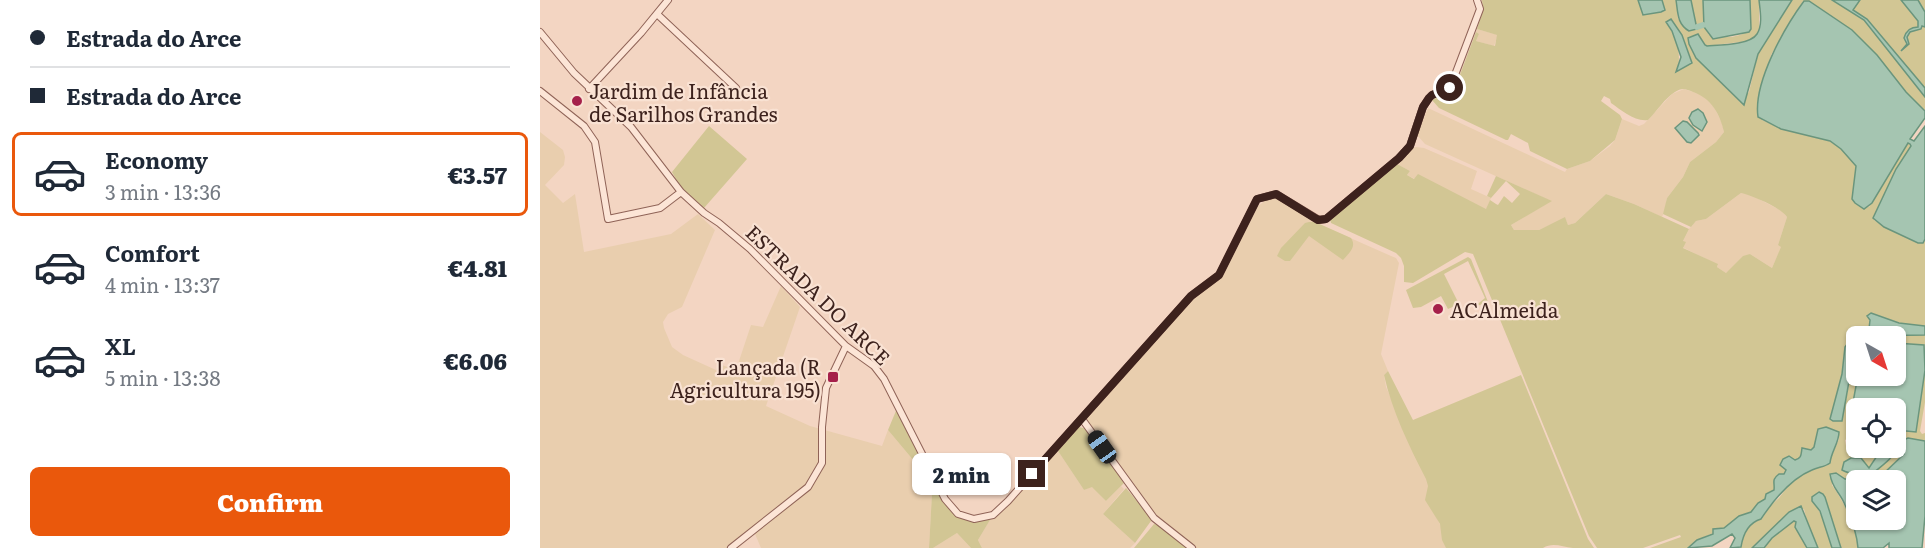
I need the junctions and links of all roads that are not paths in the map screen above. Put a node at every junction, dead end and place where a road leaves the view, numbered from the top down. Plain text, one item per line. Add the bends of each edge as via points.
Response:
1 (668, 0) edge
2 (1477, 0) edge
3 (657, 14) junction
4 (540, 32) edge
5 (736, 88) dead end
6 (589, 89) junction
7 (540, 91) edge
8 (681, 192) junction
9 (846, 346) junction
10 (1082, 419) junction
11 (731, 548) edge
12 (1192, 548) edge

1 - 3 street
2 - 10 street, ESTRADA DO ARCE via 1480,9 1450,88 1429,98 1410,146 1399,158 1326,219 1318,220 1276,194 1257,199 1219,275 1191,296
3 - 5 street
3 - 6 street
4 - 6 street, ESTRADA DO ARCE
6 - 8 street, ESTRADA DO ARCE via 631,127
7 - 8 street via 584,126 595,142 608,219 660,208
8 - 9 street, ESTRADA DO ARCE via 750,249
9 - 10 street, ESTRADA DO ARCE via 874,366 884,379 945,499 958,514 974,519 993,515
9 - 11 street via 826,387 822,463 816,475 808,487
10 - 12 street via 1154,518

